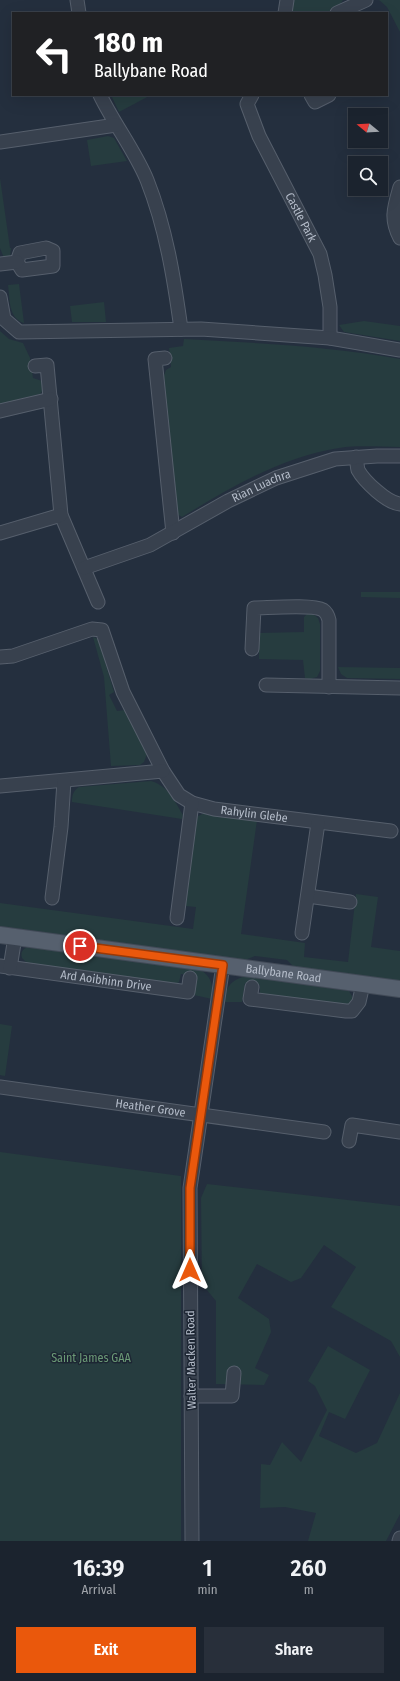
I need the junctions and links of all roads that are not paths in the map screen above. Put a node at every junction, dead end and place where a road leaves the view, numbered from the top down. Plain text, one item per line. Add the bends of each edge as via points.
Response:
1 (77, 0) edge
2 (287, 0) edge
3 (366, 0) edge
4 (79, 12) edge
5 (285, 12) edge
6 (339, 12) edge
7 (101, 96) edge
8 (312, 96) edge
9 (327, 96) edge
10 (247, 98) edge
11 (116, 125) junction
12 (0, 142) edge
13 (400, 187) edge
14 (400, 238) edge
15 (17, 262) dead end
16 (0, 264) edge
17 (0, 298) edge
18 (181, 329) junction
19 (330, 338) junction
20 (400, 350) edge
21 (160, 358) dead end
22 (41, 366) dead end
23 (51, 399) junction
24 (0, 411) edge
25 (400, 456) edge
26 (356, 457) junction
27 (400, 504) edge
28 (61, 515) junction
29 (0, 533) edge
30 (173, 533) junction
31 (84, 568) junction
32 (98, 602) dead end
33 (252, 649) dead end
34 (0, 657) edge
35 (266, 685) dead end
36 (329, 687) junction
37 (400, 688) edge
38 (164, 771) junction
39 (64, 781) junction
40 (0, 786) edge
41 (192, 803) junction
42 (318, 823) junction
43 (391, 830) dead end
44 (308, 896) junction
45 (52, 898) dead end
46 (350, 902) dead end
47 (177, 918) dead end
48 (302, 933) dead end
49 (7, 936) edge
50 (223, 965) junction
51 (5, 967) edge
52 (190, 978) dead end
53 (363, 984) junction
54 (400, 989) edge
55 (251, 993) dead end
56 (0, 1087) edge
57 (201, 1115) junction
58 (324, 1132) dead end
59 (400, 1132) edge
60 (349, 1141) dead end
61 (234, 1373) dead end
62 (191, 1396) junction
63 (192, 1541) edge

1 - 4 street
2 - 5 street
3 - 6 street
7 - 11 street
8 - 9 street via 315,102
10 - 19 street, Castle Park via 259,136 320,256 330,307
11 - 12 street
11 - 18 street via 144,174 158,212 165,237
13 - 14 street via 393,217
15 - 16 street
17 - 18 street via 4,319 19,332
18 - 19 street
19 - 20 street
21 - 30 street
22 - 23 street
23 - 24 street
23 - 28 street
25 - 26 street, Rian Luachra
26 - 27 street via 363,476 384,497
26 - 30 street, Rian Luachra via 335,459 276,478 228,501
28 - 29 street
28 - 31 street
30 - 31 street, Rian Luachra via 137,550
31 - 32 street
33 - 36 street via 254,608 311,607 324,610 329,620
34 - 38 street, Rahylin Glebe via 13,656 98,628 104,632 118,680
35 - 36 street
36 - 37 street
38 - 39 street
38 - 41 street, Rahylin Glebe via 179,794
39 - 40 street
39 - 45 street
41 - 42 street, Rahylin Glebe via 214,809
41 - 47 street
42 - 43 street, Rahylin Glebe
42 - 44 street
44 - 46 street
44 - 48 street
49 - 50 main road, Ballybane Road
49 - 51 street, Ard Aoibhinn Drive
50 - 53 main road, Ballybane Road
50 - 57 street, Walter Macken Road
51 - 52 street, Ard Aoibhinn Drive via 188,992
53 - 54 main road, Ballybane Road
53 - 55 street via 360,1002 350,1011
56 - 57 street, Heather Grove
57 - 58 street, Heather Grove
57 - 62 street, Walter Macken Road via 190,1188
59 - 60 street via 352,1126
61 - 62 street via 232,1396
62 - 63 street, Walter Macken Road

